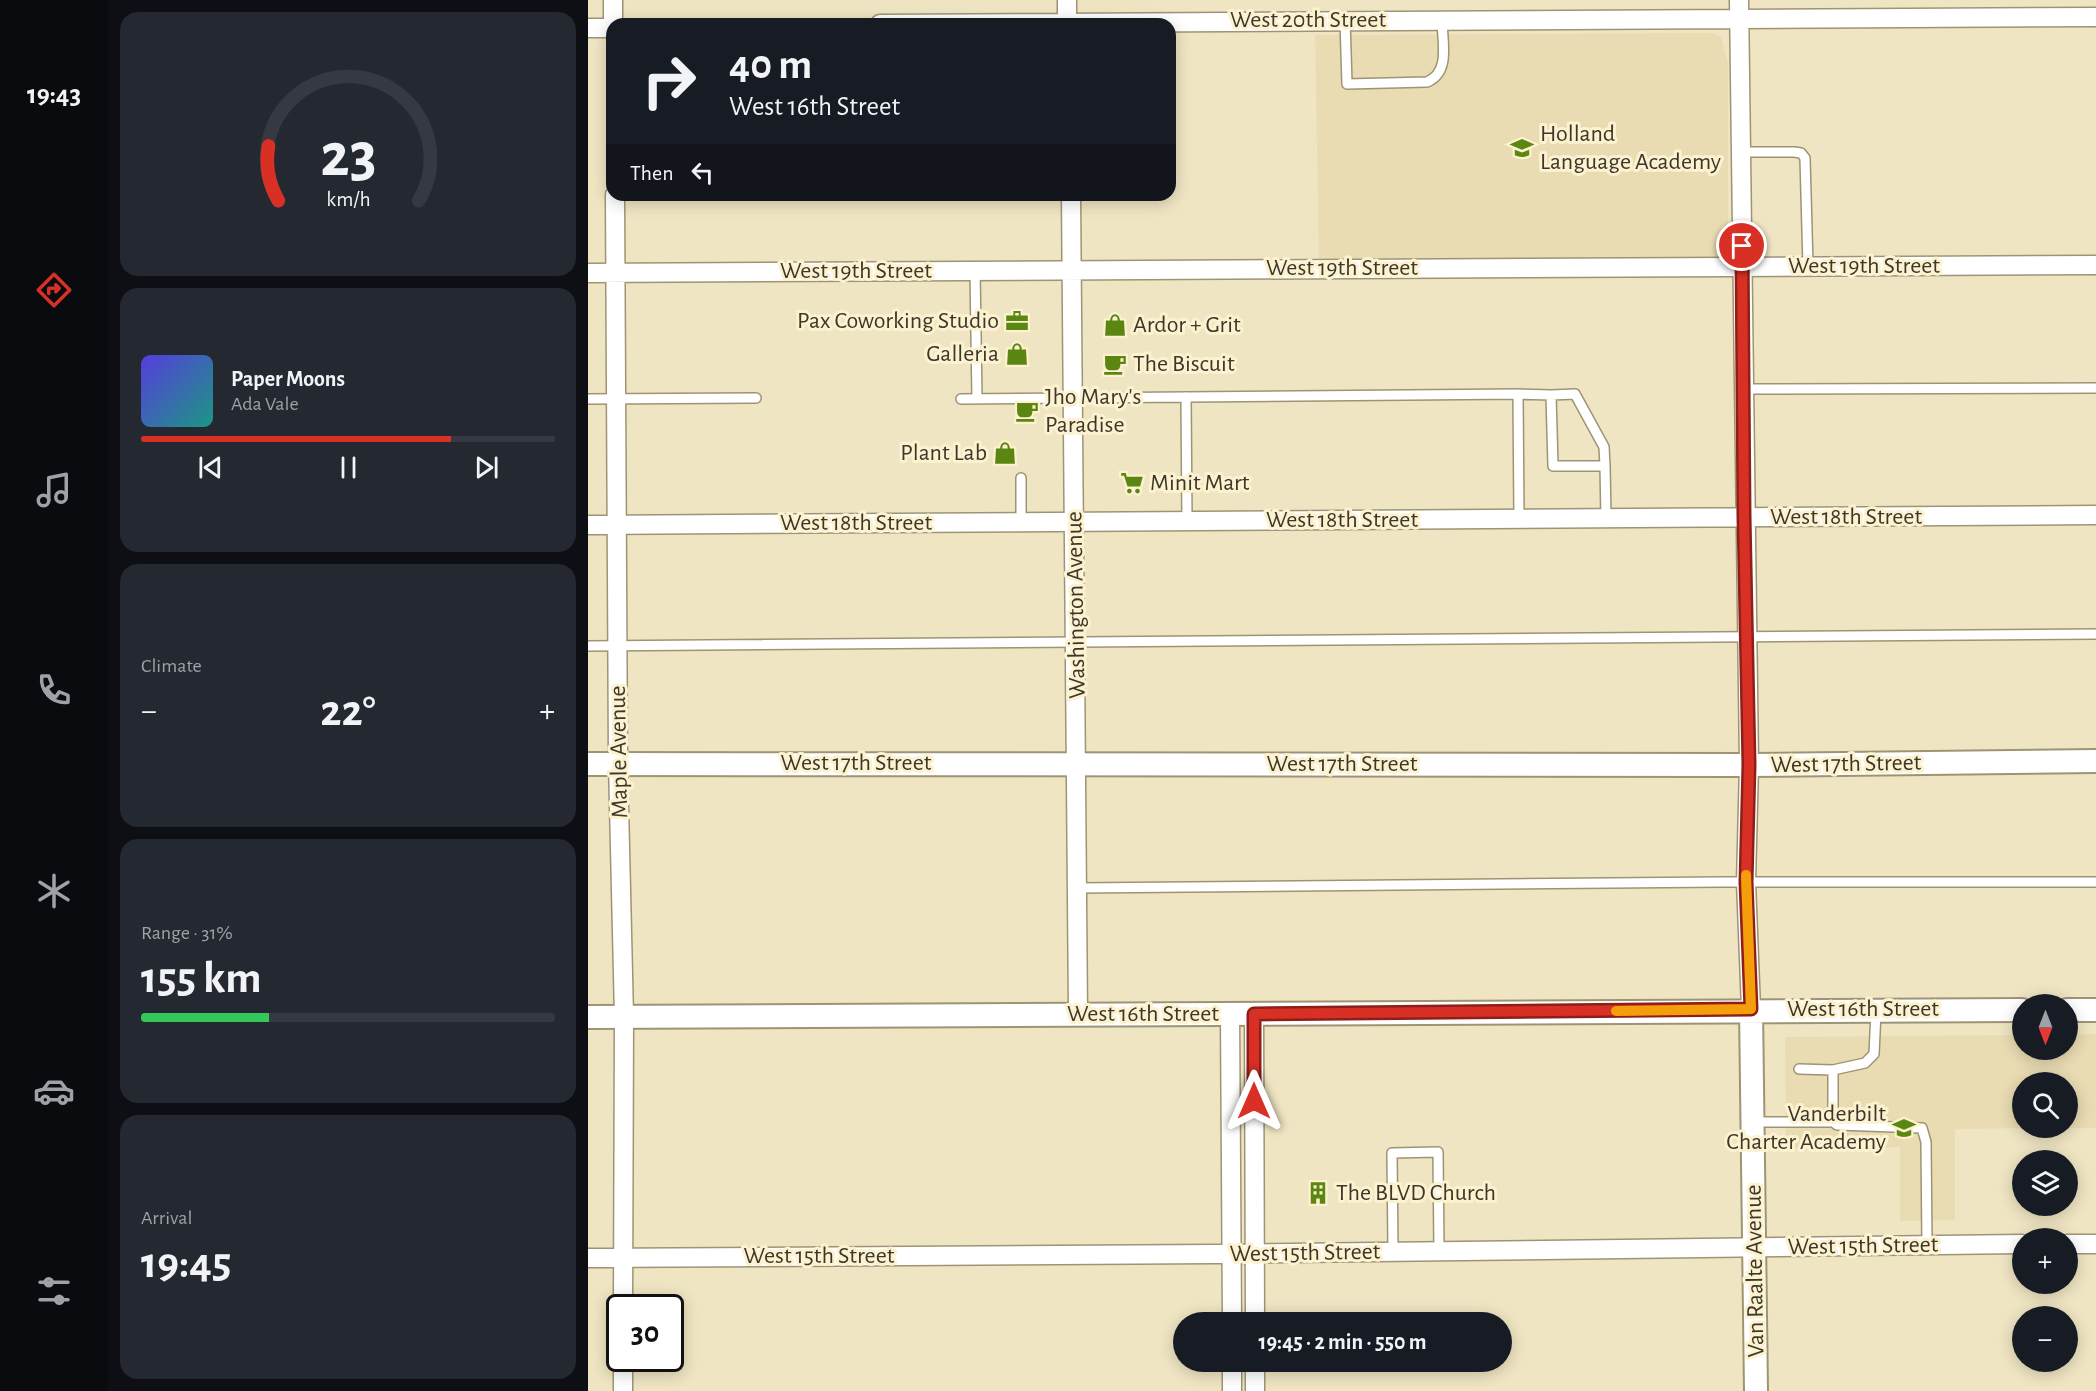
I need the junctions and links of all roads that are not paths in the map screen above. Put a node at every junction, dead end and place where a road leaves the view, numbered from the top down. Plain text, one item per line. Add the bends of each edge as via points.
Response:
1 (613, 0) edge
2 (1067, 0) edge
3 (1739, 9) edge
4 (613, 18) edge
5 (1067, 18) edge
6 (2096, 18) edge
7 (1442, 19) junction
8 (1345, 20) junction
9 (1176, 22) edge
10 (606, 27) edge
11 (588, 28) edge
12 (1741, 152) junction
13 (615, 201) edge
14 (1071, 201) edge
15 (2096, 265) edge
16 (1808, 266) junction
17 (1743, 267) junction
18 (1073, 269) junction
19 (975, 270) junction
20 (588, 273) edge
21 (616, 273) junction
22 (2096, 388) edge
23 (1744, 389) junction
24 (1518, 394) junction
25 (1551, 394) junction
26 (1186, 397) junction
27 (756, 398) dead end
28 (1073, 398) junction
29 (588, 399) edge
30 (617, 399) junction
31 (962, 399) dead end
32 (977, 399) junction
33 (1605, 466) junction
34 (1021, 478) dead end
35 (2096, 515) edge
36 (1744, 517) junction
37 (1606, 518) junction
38 (1519, 519) junction
39 (1187, 520) junction
40 (1075, 521) junction
41 (1021, 522) junction
42 (588, 525) edge
43 (618, 525) junction
44 (2096, 634) edge
45 (1748, 636) junction
46 (1076, 642) junction
47 (588, 646) edge
48 (618, 646) junction
49 (2096, 761) edge
50 (618, 763) junction
51 (1078, 763) junction
52 (588, 764) edge
53 (1749, 765) junction
54 (1746, 882) junction
55 (2096, 882) edge
56 (1078, 888) junction
57 (1751, 1009) junction
58 (1876, 1010) junction
59 (2012, 1010) edge
60 (2078, 1010) edge
61 (2096, 1010) edge
62 (1078, 1014) junction
63 (1230, 1014) junction
64 (1254, 1014) junction
65 (588, 1017) edge
66 (624, 1017) junction
67 (1799, 1069) dead end
68 (1833, 1070) junction
69 (1753, 1122) junction
70 (1833, 1122) junction
71 (2078, 1244) edge
72 (2096, 1244) edge
73 (1927, 1245) junction
74 (2012, 1245) edge
75 (1754, 1247) junction
76 (1439, 1251) junction
77 (1254, 1252) junction
78 (1393, 1252) junction
79 (1232, 1253) junction
80 (623, 1257) junction
81 (588, 1258) edge
82 (623, 1294) edge
83 (1232, 1312) edge
84 (1255, 1312) edge
85 (623, 1372) edge
86 (1232, 1372) edge
87 (1255, 1372) edge
88 (623, 1391) edge
89 (1232, 1391) edge
90 (1255, 1391) edge
91 (1756, 1391) edge

1 - 4 street
2 - 5 street
3 - 6 street, West 20th Street
3 - 7 street, West 20th Street
3 - 12 street, Van Raalte Avenue
7 - 8 street, West 20th Street
7 - 8 lane via 1443,69 1438,77 1427,82 1347,84
8 - 9 street, West 20th Street
10 - 11 street
12 - 16 lane via 1794,152 1805,158
12 - 17 street, Van Raalte Avenue
13 - 21 street, Maple Avenue
14 - 18 street, Washington Avenue
15 - 16 street, West 19th Street
16 - 17 street, West 19th Street
17 - 18 street, West 19th Street
17 - 23 street, Van Raalte Avenue
18 - 19 street, West 19th Street
18 - 28 street, Washington Avenue
19 - 21 street, West 19th Street
19 - 32 lane
20 - 21 street, West 19th Street
21 - 30 street, Maple Avenue
22 - 23 lane
23 - 36 street, Van Raalte Avenue
24 - 25 lane
24 - 26 lane
24 - 38 lane
25 - 33 lane via 1575,394 1604,447
25 - 33 lane via 1553,466
26 - 28 lane
26 - 39 lane
27 - 30 lane
28 - 32 lane
28 - 40 street, Washington Avenue
29 - 30 lane
30 - 43 street, Maple Avenue
31 - 32 lane
33 - 37 lane
34 - 41 lane
35 - 36 street, West 18th Street
36 - 37 street, West 18th Street
36 - 45 street, Van Raalte Avenue
37 - 38 street, West 18th Street
38 - 39 street, West 18th Street
39 - 40 street, West 18th Street
40 - 41 street, West 18th Street
40 - 46 street, Washington Avenue
41 - 43 street, West 18th Street
42 - 43 street, West 18th Street
43 - 48 street, Maple Avenue
44 - 45 lane
45 - 46 lane
45 - 53 street, Van Raalte Avenue
46 - 48 lane
46 - 51 street, Washington Avenue
47 - 48 lane
48 - 50 street, Maple Avenue
49 - 53 street, West 17th Street
50 - 51 street, West 17th Street
50 - 52 street, West 17th Street
50 - 66 street, Maple Avenue
51 - 53 street, West 17th Street
51 - 56 street, Washington Avenue
53 - 54 street, Van Raalte Avenue
54 - 55 lane
54 - 56 lane
54 - 57 street, Van Raalte Avenue
56 - 62 street, Washington Avenue
57 - 58 street, West 16th Street
57 - 64 street, West 16th Street
57 - 69 street, Van Raalte Avenue
58 - 59 street, West 16th Street
58 - 68 lane via 1874,1054 1865,1063
60 - 61 street
62 - 63 street, West 16th Street
62 - 66 street, West 16th Street
63 - 64 street, West 16th Street
63 - 79 street
64 - 77 street
65 - 66 street, West 16th Street
66 - 80 street, Maple Avenue
67 - 68 lane
68 - 70 lane
69 - 70 lane
69 - 75 street, Van Raalte Avenue
70 - 73 lane via 1922,1128 1926,1134
71 - 72 street
73 - 74 street, West 15th Street
73 - 75 street, West 15th Street
75 - 76 street, West 15th Street
75 - 91 street, Van Raalte Avenue
76 - 78 street, West 15th Street
76 - 78 lane via 1438,1152 1415,1152 1392,1153
77 - 78 street, West 15th Street
77 - 79 street, West 15th Street
77 - 84 street
79 - 80 street, West 15th Street
79 - 83 street
80 - 81 street, West 15th Street
80 - 82 street, Maple Avenue
85 - 88 street
86 - 89 street
87 - 90 street

